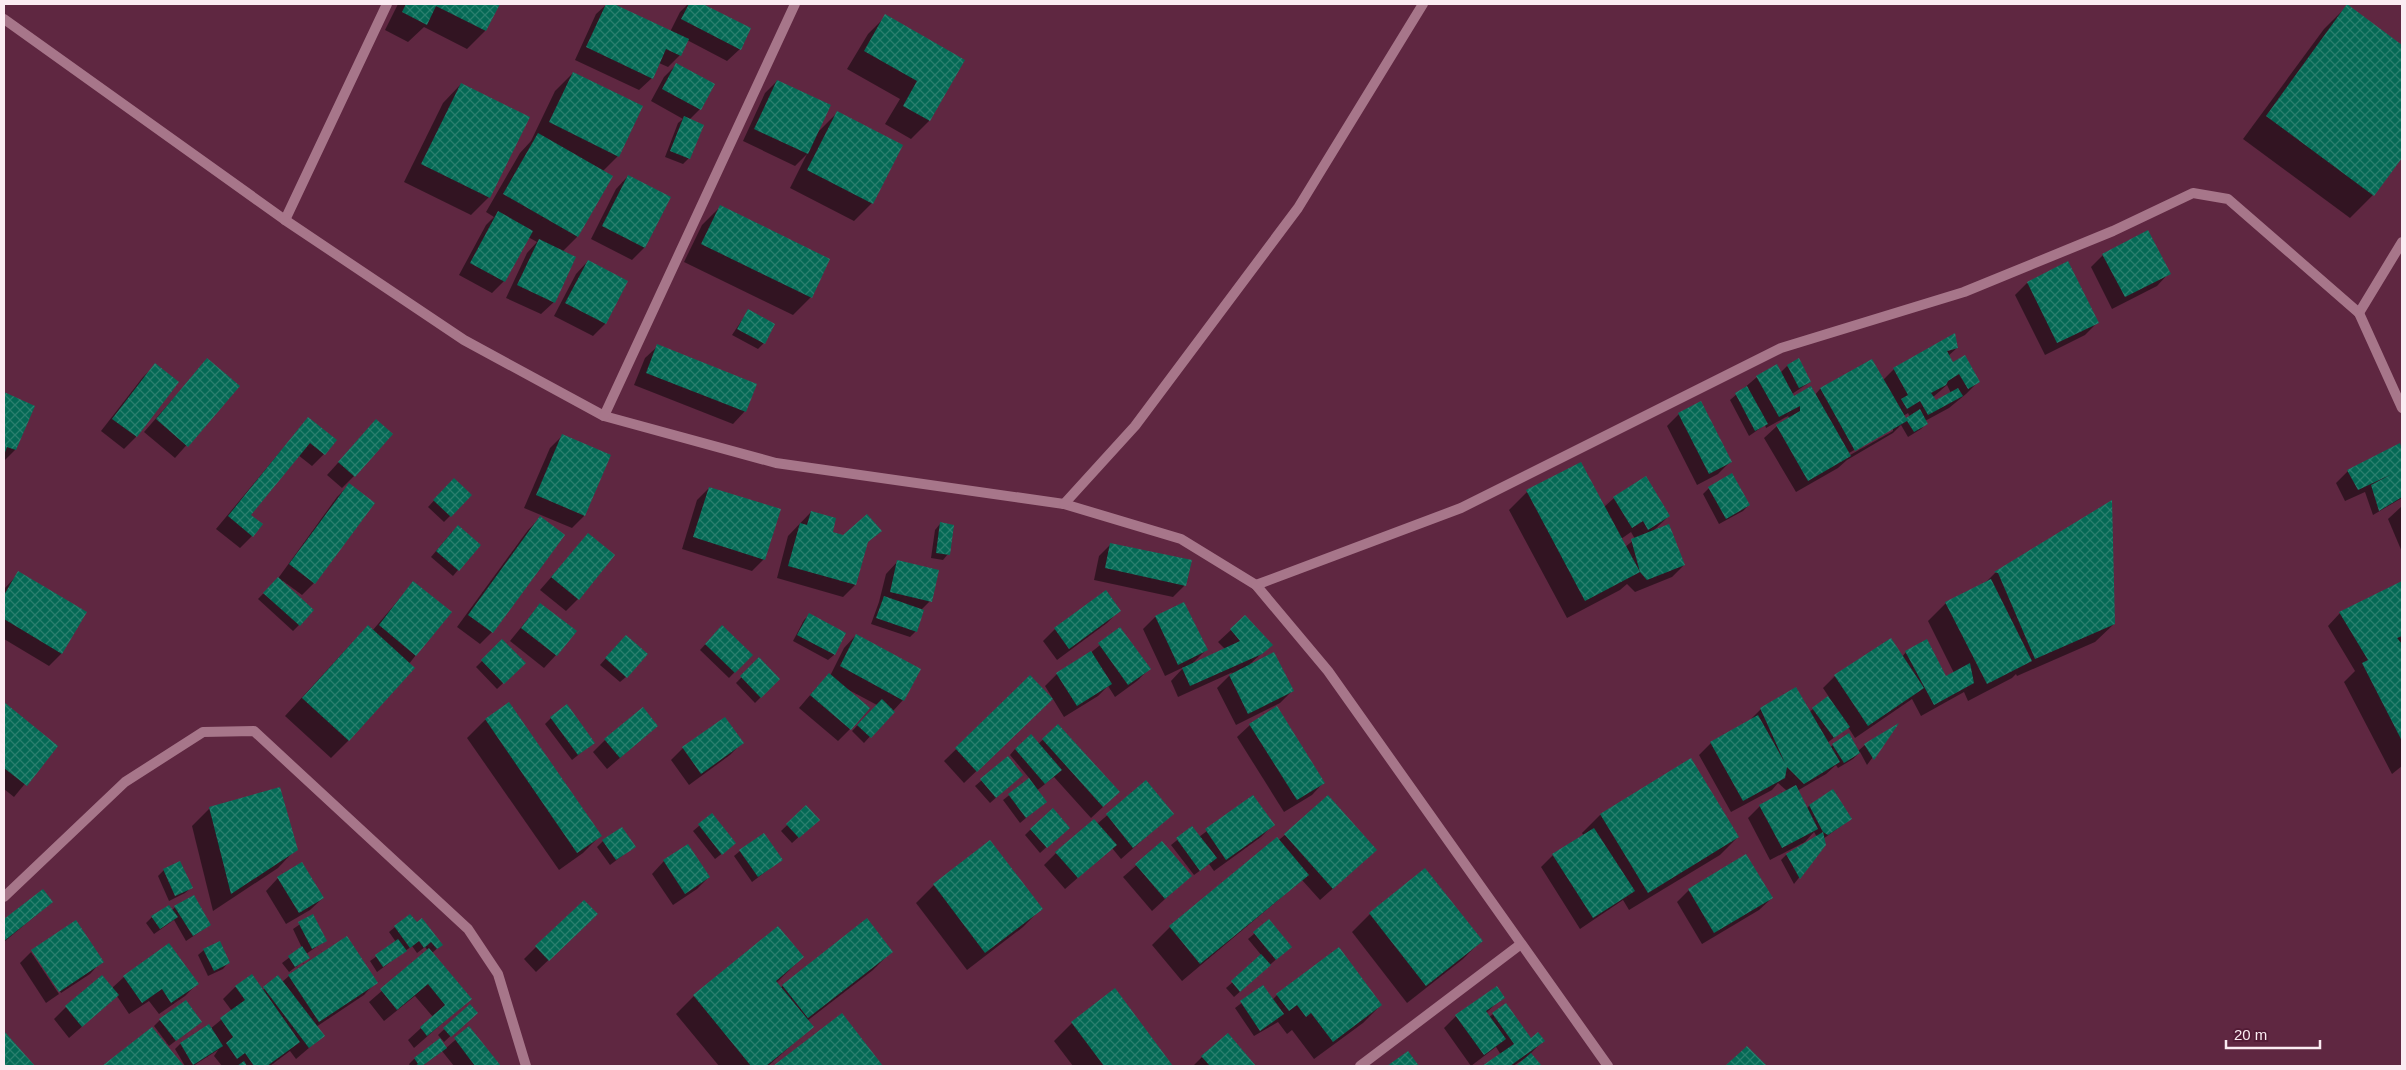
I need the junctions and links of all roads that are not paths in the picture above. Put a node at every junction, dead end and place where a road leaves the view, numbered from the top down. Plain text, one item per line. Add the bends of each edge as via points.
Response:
1 (387, 4) edge
2 (795, 4) edge
3 (1422, 4) edge
4 (4, 19) edge
5 (284, 220) junction
6 (2402, 242) edge
7 (2359, 313) junction
8 (2402, 408) edge
9 (604, 416) junction
10 (1064, 504) junction
11 (1256, 585) junction
12 (4, 897) edge
13 (1521, 944) junction
14 (526, 1066) edge
15 (1360, 1066) edge
16 (1608, 1066) edge

1 - 5 street
2 - 9 street
3 - 10 street via 1298,208 1135,426
4 - 5 street
5 - 9 street via 464,340
6 - 7 street
7 - 8 street
7 - 11 street via 2228,199 2192,192 2113,231 1964,292 1781,348 1461,508
9 - 10 street via 776,463
10 - 11 street via 1181,539
11 - 13 street via 1328,671
12 - 14 street via 125,782 203,732 254,731 468,929 498,974
13 - 15 street
13 - 16 street

